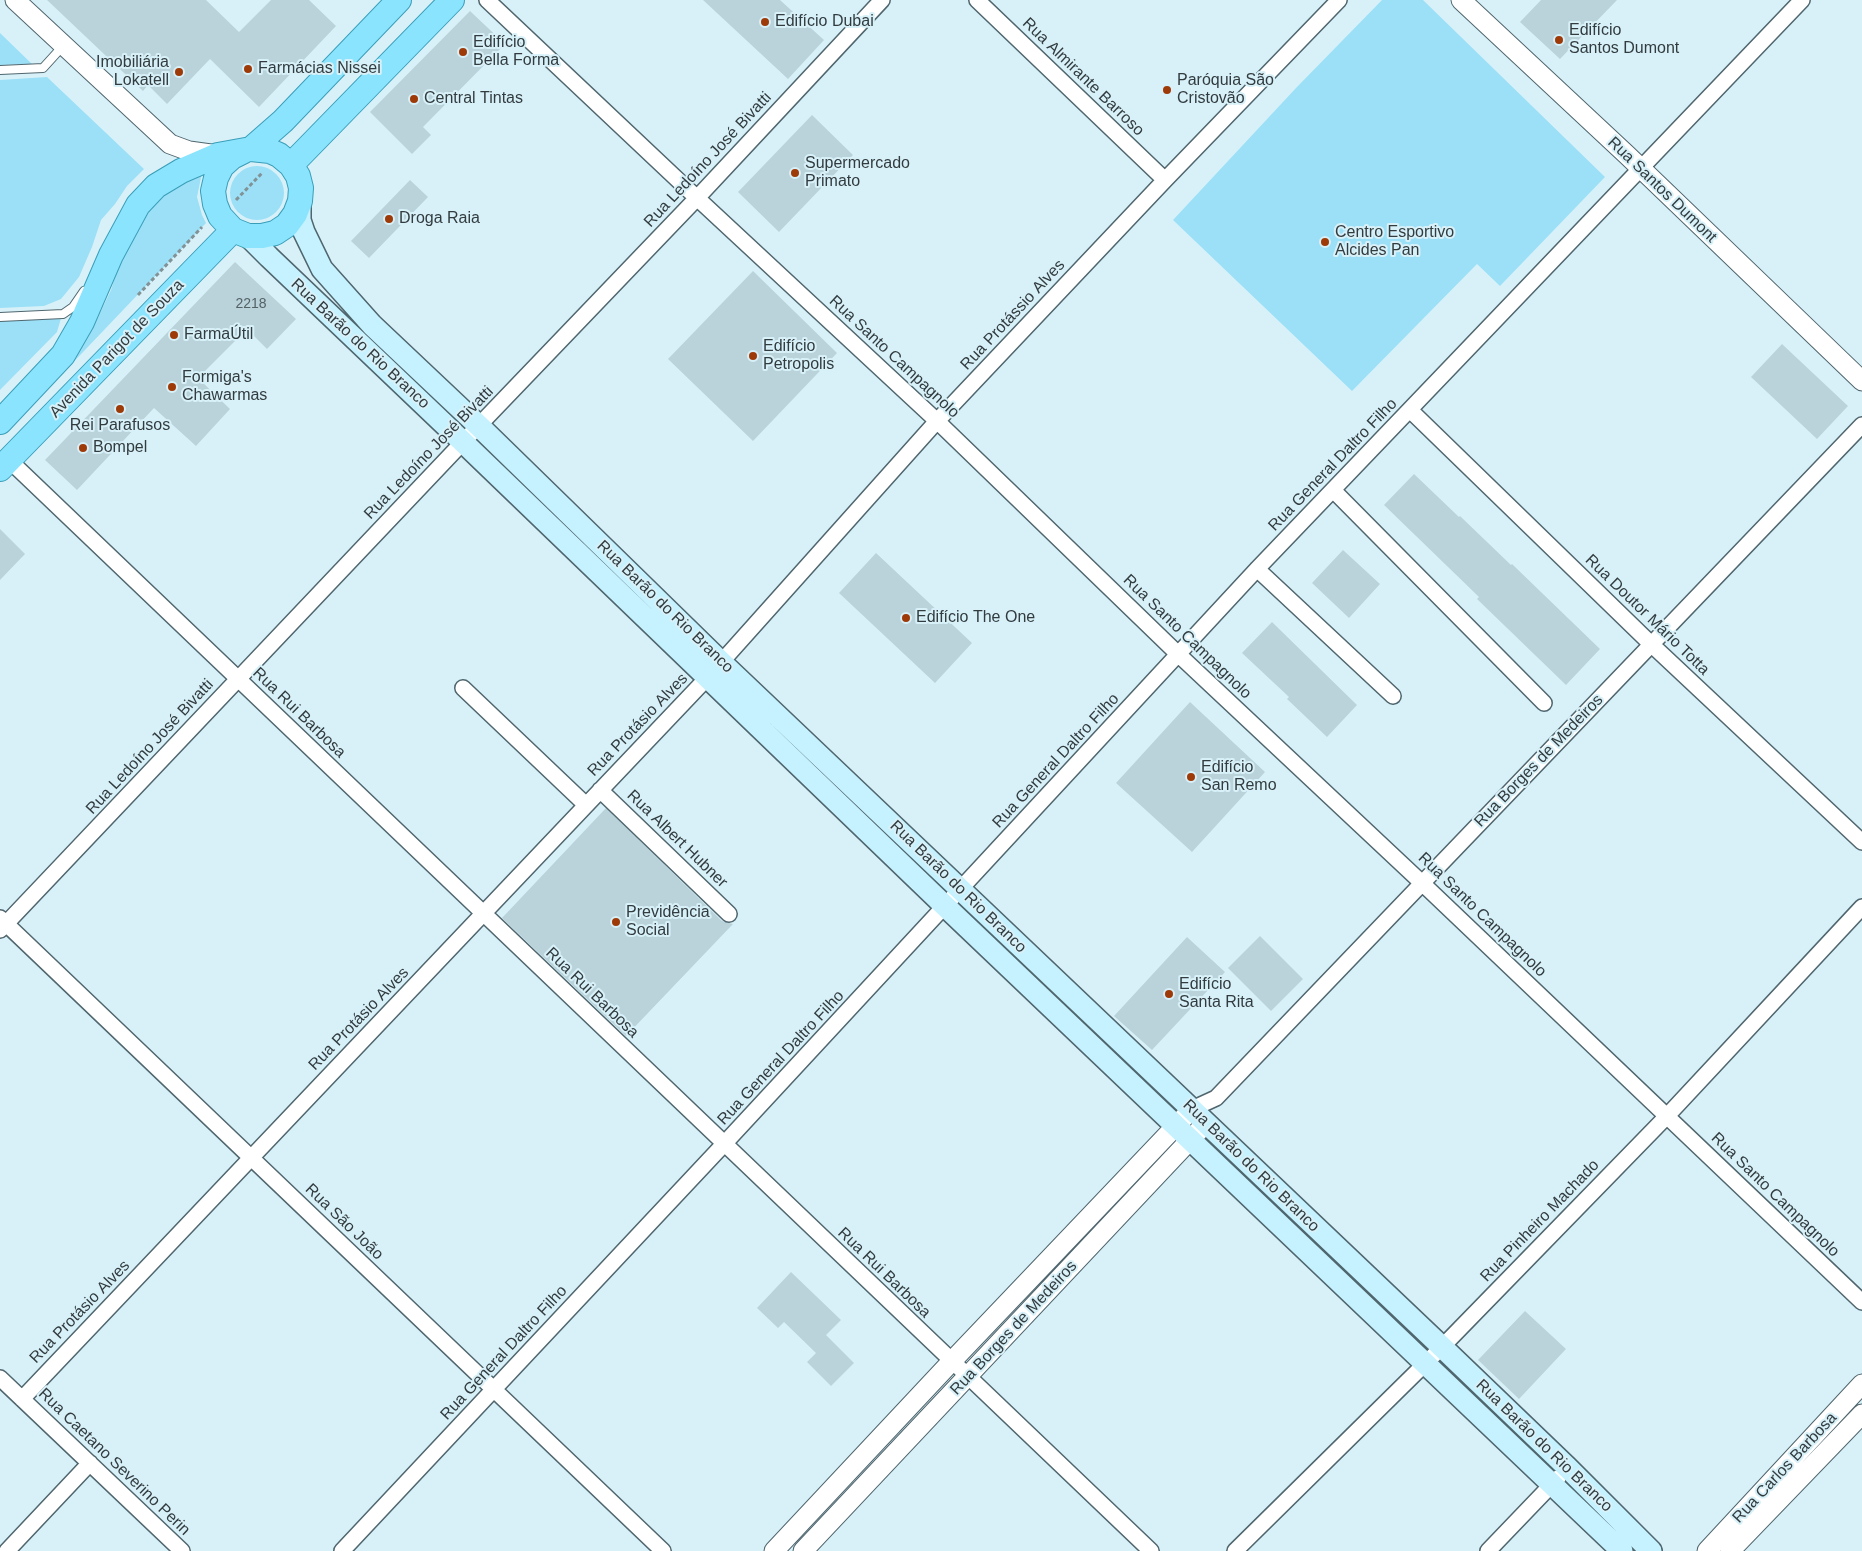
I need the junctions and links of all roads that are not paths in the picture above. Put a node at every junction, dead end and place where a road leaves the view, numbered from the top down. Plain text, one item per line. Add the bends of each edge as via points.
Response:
1 (15, 0) edge
2 (398, 0) edge
3 (452, 0) edge
4 (487, 0) edge
5 (882, 0) edge
6 (977, 0) edge
7 (1339, 0) edge
8 (1461, 0) edge
9 (1802, 0) edge
10 (63, 45) junction
11 (0, 70) edge
12 (247, 150) junction
13 (218, 155) junction
14 (285, 160) junction
15 (1641, 170) junction
16 (1165, 180) junction
17 (697, 198) junction
18 (300, 201) junction
19 (138, 205) junction
20 (234, 227) junction
21 (0, 317) edge
22 (1862, 381) edge
23 (1410, 411) junction
24 (937, 421) junction
25 (0, 422) edge
26 (1862, 425) edge
27 (479, 426) junction
28 (463, 442) junction
29 (4, 464) edge
30 (1333, 490) junction
31 (1258, 568) junction
32 (1651, 644) junction
33 (1179, 655) junction
34 (714, 669) junction
35 (238, 679) junction
36 (463, 688) dead end
37 (1393, 696) dead end
38 (1544, 703) dead end
39 (600, 790) junction
40 (586, 805) junction
41 (1862, 842) edge
42 (1422, 882) junction
43 (960, 889) junction
44 (945, 906) junction
45 (1862, 907) edge
46 (483, 914) junction
47 (729, 914) dead end
48 (2, 924) edge
49 (1199, 1116) junction
50 (1666, 1116) junction
51 (1183, 1133) junction
52 (724, 1144) junction
53 (251, 1158) junction
54 (1862, 1302) edge
55 (1442, 1347) junction
56 (952, 1361) junction
57 (1426, 1363) junction
58 (968, 1377) junction
59 (0, 1378) edge
60 (1862, 1384) edge
61 (494, 1389) junction
62 (22, 1399) junction
63 (1862, 1414) edge
64 (90, 1463) junction
65 (1567, 1467) junction
66 (1797, 1468) junction
67 (1552, 1484) junction
68 (7, 1551) edge
69 (182, 1551) edge
70 (342, 1551) edge
71 (663, 1551) edge
72 (774, 1551) edge
73 (802, 1551) edge
74 (1151, 1551) edge
75 (1235, 1551) edge
76 (1488, 1551) edge
77 (1622, 1551) edge
78 (1651, 1551) edge
79 (1707, 1551) edge
80 (1730, 1551) edge

1 - 10 street
2 - 12 main road via 283,121
3 - 14 main road
4 - 17 street, Rua Santo Campagnolo
5 - 17 street, Rua Ledoíno José Bivatti
6 - 16 street, Rua Almirante Barroso
7 - 16 street, Rua Protássio Alves
8 - 15 street, Rua Santos Dumont
9 - 15 street, Rua General Daltro Filho
10 - 11 lane via 43,68
10 - 13 street via 170,144 189,152
12 - 13 main road
12 - 14 main road via 261,149
12 - 20 main road via 222,166 213,191 214,204
13 - 19 main road via 156,186
14 - 18 main road via 298,176
15 - 22 street, Rua Santos Dumont
15 - 23 street, Rua General Daltro Filho
16 - 24 street, Rua Protássio Alves
17 - 24 street, Rua Santo Campagnolo
17 - 27 street, Rua Ledoíno José Bivatti
18 - 20 main road via 287,225 275,233 262,236
18 - 27 main road, Rua Barão do Rio Branco via 300,220 306,241 322,270 372,325
19 - 21 lane via 73,307 63,314
19 - 25 main road via 63,355
20 - 28 main road, Rua Barão do Rio Branco
20 - 29 main road, Avenida Parigot de Souza
23 - 30 street, Rua General Daltro Filho
23 - 32 street, Rua Doutor Mário Totta
24 - 33 street, Rua Santo Campagnolo
24 - 34 street, Rua Protássio Alves
26 - 32 street, Rua Borges de Medeiros
27 - 28 street, Rua Ledoíno José Bivatti
27 - 34 main road, Rua Barão do Rio Branco
28 - 34 main road, Rua Barão do Rio Branco
28 - 35 street, Rua Ledoíno José Bivatti
29 - 35 street, Rua Rui Barbosa
30 - 31 street, Rua General Daltro Filho
30 - 38 street
31 - 33 street, Rua General Daltro Filho
31 - 37 street
32 - 41 street, Rua Doutor Mário Totta
32 - 42 street, Rua Borges de Medeiros
33 - 42 street, Rua Santo Campagnolo
33 - 43 street, Rua General Daltro Filho
34 - 39 street, Rua Protásio Alves
34 - 43 main road, Rua Barão do Rio Branco
34 - 44 main road, Rua Barão do Rio Branco
35 - 46 street, Rua Rui Barbosa
35 - 48 street, Rua Ledoíno José Bivatti
36 - 40 street
39 - 40 street, Rua Protásio Alves
39 - 47 street, Rua Albert Hubner
40 - 46 street, Rua Protásio Alves
42 - 49 street, Rua Borges de Medeiros
42 - 50 street, Rua Santo Campagnolo
43 - 44 street, Rua General Daltro Filho
43 - 49 main road, Rua Barão do Rio Branco
44 - 51 main road, Rua Barão do Rio Branco
44 - 52 street, Rua General Daltro Filho
45 - 50 street, Rua Pinheiro Machado
46 - 52 street, Rua Rui Barbosa
46 - 53 street, Rua Protásio Alves
48 - 53 street, Rua São João
49 - 51 street
49 - 55 main road, Rua Barão do Rio Branco
50 - 54 street, Rua Santo Campagnolo
50 - 55 street, Rua Pinheiro Machado
51 - 56 street
51 - 57 main road, Rua Barão do Rio Branco
51 - 58 street, Rua Borges de Medeiros
52 - 56 street, Rua Rui Barbosa
52 - 61 street, Rua General Daltro Filho
53 - 61 street, Rua São João
53 - 62 street, Rua Protásio Alves
55 - 57 street, Rua Pinheiro Machado
55 - 65 main road, Rua Barão do Rio Branco
56 - 58 street, Rua Rui Barbosa
56 - 72 street
57 - 67 main road, Rua Barão do Rio Branco
57 - 75 street, Rua Pinheiro Machado
58 - 73 street, Rua Borges de Medeiros
58 - 74 street, Rua Rui Barbosa
59 - 62 street, Rua Caetano Severino Perin
60 - 66 street, Rua Carlos Barbosa
61 - 70 street, Rua General Daltro Filho
61 - 71 street, Rua São João
62 - 64 street, Rua Caetano Severino Perin
63 - 66 street, Rua Carlos Barbosa
64 - 68 street
64 - 69 street, Rua Caetano Severino Perin
65 - 67 street
65 - 78 main road, Rua Barão do Rio Branco
66 - 79 street, Rua Carlos Barbosa
66 - 80 street, Rua Carlos Barbosa
67 - 76 street
67 - 77 main road, Rua Barão do Rio Branco

